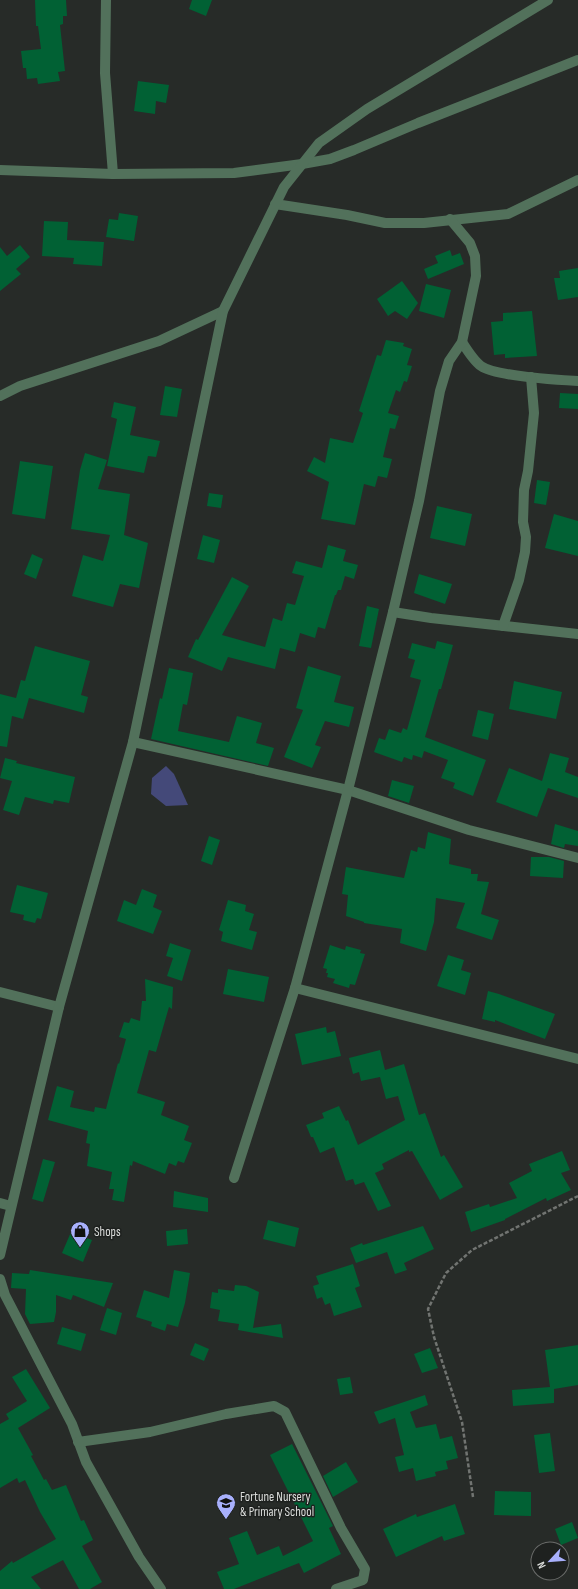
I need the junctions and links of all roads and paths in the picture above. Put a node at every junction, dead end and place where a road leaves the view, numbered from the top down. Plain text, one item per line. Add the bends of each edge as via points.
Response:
1 (106, 0) edge
2 (548, 0) edge
3 (578, 60) edge
4 (302, 164) junction
5 (0, 170) edge
6 (114, 174) junction
7 (578, 180) edge
8 (275, 204) junction
9 (450, 219) junction
10 (223, 311) junction
11 (462, 342) junction
12 (530, 377) junction
13 (578, 381) edge
14 (0, 396) edge
15 (393, 612) junction
16 (503, 626) junction
17 (578, 634) edge
18 (133, 742) junction
19 (348, 790) junction
20 (578, 858) edge
21 (295, 988) junction
22 (0, 992) edge
23 (59, 1007) junction
24 (578, 1059) edge
25 (234, 1178) dead end
26 (578, 1196) edge
27 (0, 1203) edge
28 (11, 1206) junction
29 (0, 1255) edge
30 (0, 1279) edge
31 (78, 1442) junction
32 (473, 1497) dead end
33 (161, 1589) edge
34 (336, 1589) edge

1 - 6 street via 105,73
2 - 4 street via 367,109 319,143
3 - 4 street via 354,150 330,159
4 - 6 street via 234,173
4 - 8 street via 284,187
5 - 6 street
7 - 9 street via 508,214
8 - 9 street via 385,223 424,223
8 - 10 street
9 - 11 street via 470,242 475,256 476,276
10 - 14 street via 159,341 20,386
10 - 18 street
11 - 12 street via 480,366 490,371
11 - 15 street via 449,361 440,391 419,501
12 - 13 street
12 - 16 street via 534,413 524,490 525,552 519,580
15 - 16 street
15 - 19 street
16 - 17 street
18 - 19 street
18 - 23 street
19 - 20 street via 469,830
19 - 21 street
21 - 24 street
21 - 25 street
22 - 23 street
23 - 28 street
26 - 32 path via 472,1250 446,1273 428,1309 434,1337 462,1422
27 - 28 street
28 - 29 street
30 - 31 street via 5,1295 72,1424
31 - 33 street via 112,1511
31 - 34 street via 150,1432 226,1414 274,1406 285,1412 341,1528 365,1569 362,1580

